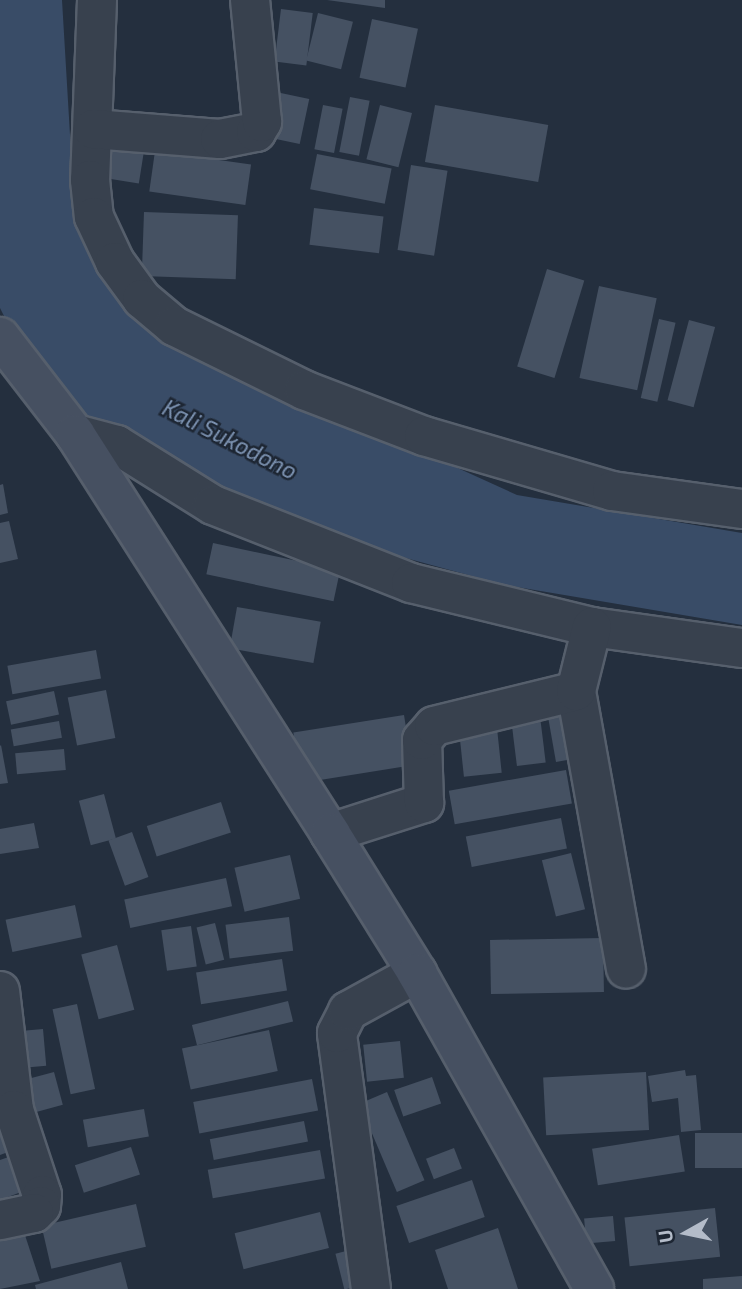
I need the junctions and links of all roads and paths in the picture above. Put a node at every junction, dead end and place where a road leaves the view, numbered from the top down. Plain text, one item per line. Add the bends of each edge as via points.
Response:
1 (97, 0) edge
2 (250, 0) edge
3 (93, 129) junction
4 (0, 337) edge
5 (75, 434) junction
6 (742, 509) edge
7 (592, 627) junction
8 (742, 648) edge
9 (576, 691) junction
10 (330, 833) junction
11 (626, 969) dead end
12 (417, 973) junction
13 (0, 990) edge
14 (0, 1220) edge
15 (371, 1289) edge
16 (594, 1289) edge

1 - 3 street
2 - 3 street via 262,122 256,132 220,139
3 - 6 street via 94,218 115,262 142,299 174,326 304,390 424,436 612,491
4 - 5 main road
5 - 7 street via 117,444 213,505 307,545 411,583
5 - 10 main road
7 - 8 street
7 - 9 street
9 - 10 street via 434,726 422,740 424,803
9 - 11 street
10 - 12 main road
12 - 15 street via 348,1011 337,1033
12 - 16 main road
13 - 14 street via 14,1110 42,1195 41,1206 34,1213

